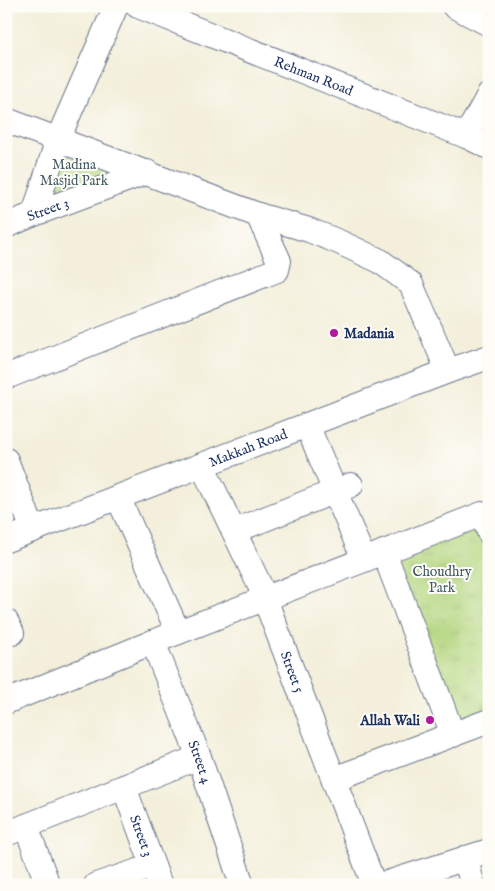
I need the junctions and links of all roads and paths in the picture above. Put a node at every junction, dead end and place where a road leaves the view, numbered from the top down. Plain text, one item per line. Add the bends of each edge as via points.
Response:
1 (116, 6) edge
2 (138, 6) edge
3 (454, 6) edge
4 (489, 24) edge
5 (489, 95) edge
6 (6, 120) edge
7 (466, 136) junction
8 (58, 140) junction
9 (489, 147) edge
10 (147, 172) junction
11 (34, 214) junction
12 (258, 215) junction
13 (6, 226) edge
14 (489, 357) edge
15 (448, 371) junction
16 (6, 377) edge
17 (307, 425) junction
18 (6, 460) edge
19 (202, 465) junction
20 (343, 488) junction
21 (118, 497) junction
22 (33, 530) junction
23 (234, 531) junction
24 (489, 532) edge
25 (6, 540) edge
26 (374, 556) junction
27 (264, 599) junction
28 (178, 632) junction
29 (153, 642) junction
30 (6, 702) edge
31 (489, 721) edge
32 (452, 735) junction
33 (199, 757) junction
34 (334, 779) junction
35 (124, 787) junction
36 (16, 830) edge
37 (489, 851) edge
38 (465, 858) junction
39 (156, 875) edge
40 (48, 885) edge
41 (96, 885) edge
42 (242, 885) edge
43 (374, 885) edge
44 (381, 885) edge
45 (474, 885) edge

1 - 8 street
2 - 7 street, Rehman Road
3 - 4 street
5 - 7 street
6 - 8 street
7 - 9 street, Rehman Road
8 - 10 street
8 - 11 street
10 - 11 street, Street 3
10 - 12 street
11 - 13 street, Street 3
12 - 15 street via 339,242 380,261 412,284
12 - 16 street via 279,261 277,270
14 - 15 street, Makkah Road
15 - 17 street, Makkah Road
17 - 19 street, Makkah Road
17 - 20 street
18 - 22 street
19 - 21 street, Makkah Road
19 - 23 street, Street 5
20 - 23 street
20 - 26 street
21 - 22 street, Makkah Road
21 - 28 street
22 - 25 street, Makkah Road
23 - 27 street, Street 5
24 - 26 street via 482,514
26 - 27 street
26 - 32 street
27 - 28 street
27 - 34 street, Street 5
28 - 29 street
29 - 30 street
29 - 33 street, Street 4
31 - 32 street
32 - 34 street
33 - 35 street
33 - 42 street, Street 4
34 - 43 street, Street 5
35 - 36 street
35 - 39 street, Street 3
36 - 40 street
37 - 38 street
38 - 44 street
38 - 45 street
39 - 41 street

